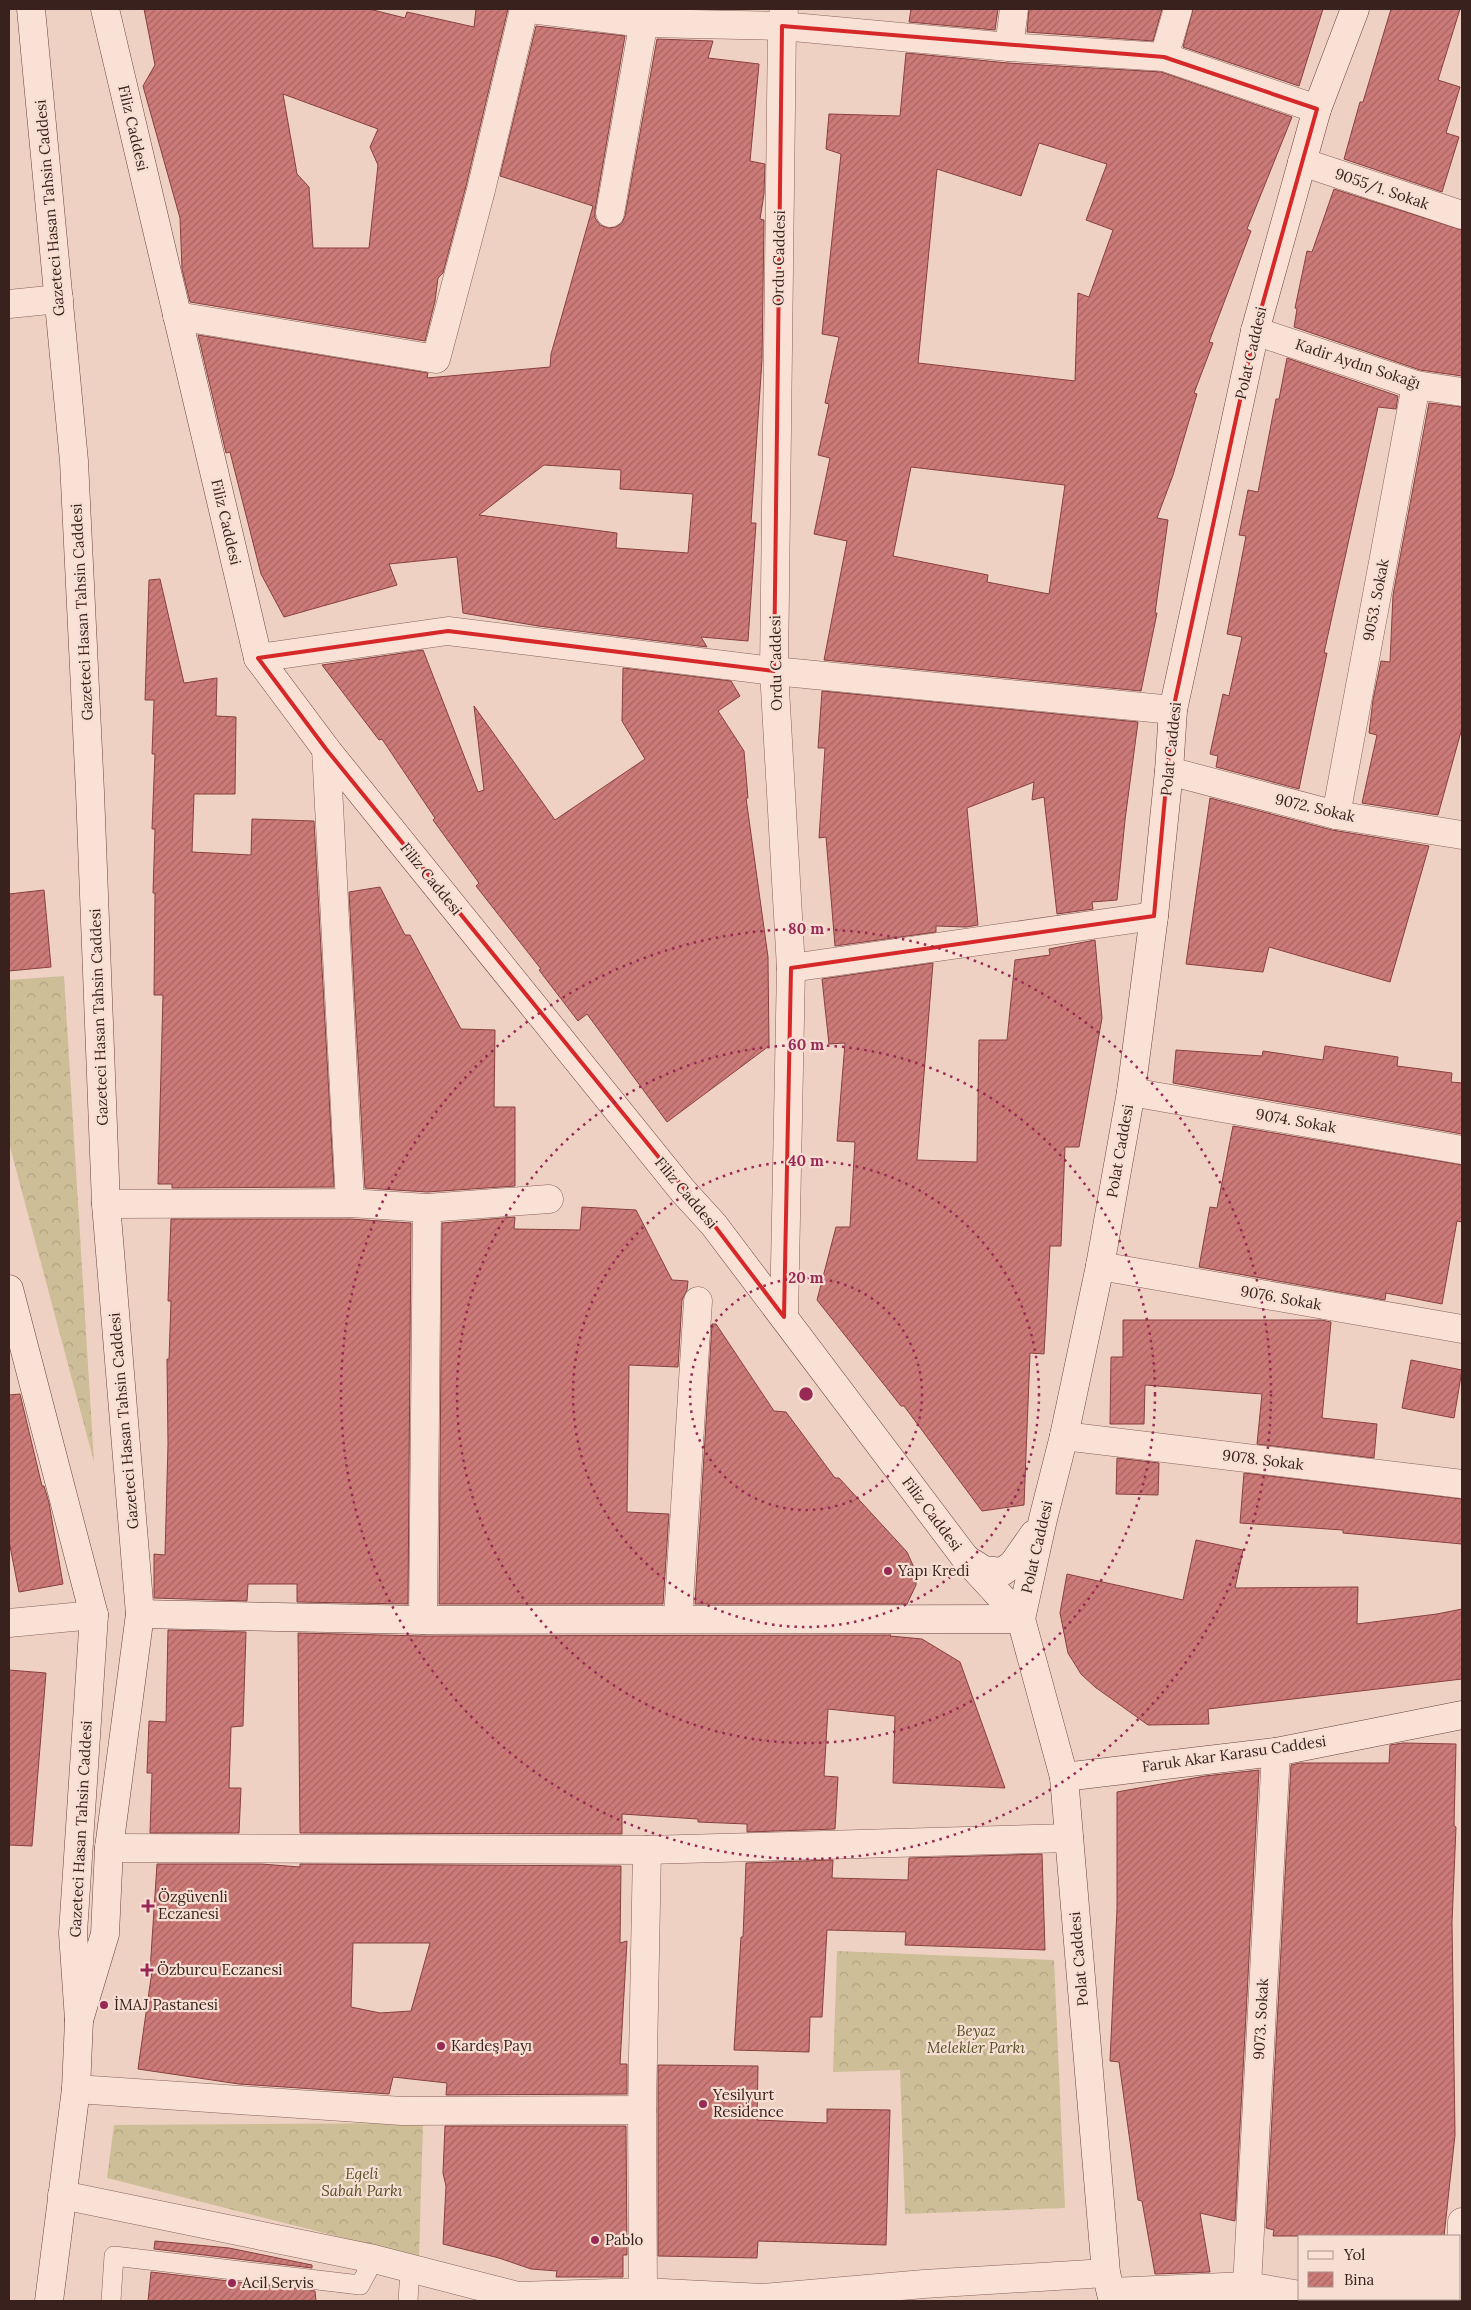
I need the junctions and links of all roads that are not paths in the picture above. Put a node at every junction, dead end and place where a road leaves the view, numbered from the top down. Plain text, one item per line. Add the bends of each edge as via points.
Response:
1 (31, 9) edge
2 (105, 9) edge
3 (524, 9) edge
4 (530, 9) edge
5 (1014, 9) edge
6 (1178, 9) edge
7 (1355, 9) edge
8 (645, 16) edge
9 (783, 17) edge
10 (1009, 47) junction
11 (1164, 57) junction
12 (1317, 109) junction
13 (1302, 162) junction
14 (610, 213) dead end
15 (1462, 216) edge
16 (59, 299) junction
17 (9, 304) edge
18 (177, 316) junction
19 (1255, 331) junction
20 (1416, 385) junction
21 (1462, 392) edge
22 (258, 658) junction
23 (774, 671) junction
24 (1173, 710) junction
25 (326, 749) junction
26 (1169, 771) junction
27 (1336, 815) junction
28 (1462, 835) edge
29 (1154, 916) junction
30 (791, 968) junction
31 (1131, 1092) junction
32 (1462, 1150) edge
33 (549, 1199) dead end
34 (106, 1204) junction
35 (350, 1204) junction
36 (427, 1208) junction
37 (1100, 1266) junction
38 (9, 1290) edge
39 (698, 1301) dead end
40 (784, 1317) junction
41 (1462, 1330) edge
42 (1064, 1436) junction
43 (1462, 1484) edge
44 (1043, 1519) junction
45 (966, 1559) junction
46 (140, 1614) junction
47 (94, 1615) junction
48 (678, 1618) junction
49 (1021, 1619) junction
50 (423, 1620) junction
51 (9, 1623) edge
52 (1462, 1715) edge
53 (1276, 1752) junction
54 (1064, 1777) junction
55 (1069, 1838) junction
56 (109, 1848) junction
57 (647, 1850) junction
58 (79, 2020) junction
59 (76, 2089) junction
60 (642, 2110) junction
61 (62, 2195) junction
62 (1462, 2222) edge
63 (1461, 2254) edge
64 (374, 2259) junction
65 (410, 2269) junction
66 (1247, 2286) junction
67 (1110, 2289) edge
68 (643, 2292) junction
69 (1298, 2295) edge
70 (520, 2299) edge
71 (49, 2301) edge
72 (111, 2301) edge
73 (408, 2301) edge

1 - 16 street, Gazeteci Hasan Tahsin Caddesi
2 - 18 street, Filiz Caddesi
3 - 18 street via 482,190 436,359
4 - 8 street
5 - 10 street
6 - 11 street
7 - 12 street, Polat Caddesi
8 - 9 street
8 - 14 street
9 - 10 street
9 - 23 street, Ordu Caddesi
10 - 11 street
11 - 12 street
12 - 13 street, Polat Caddesi
13 - 15 street, 9055/1. Sokak
13 - 19 street, Polat Caddesi
16 - 17 street
16 - 34 street, Gazeteci Hasan Tahsin Caddesi via 74,461
18 - 22 street, Filiz Caddesi
19 - 20 street, Kadir Aydın Sokağı
19 - 24 street, Polat Caddesi
20 - 21 street, Kadir Aydın Sokağı
20 - 27 street, 9053. Sokak
22 - 23 street via 448,631
22 - 25 street, Filiz Caddesi
23 - 24 street
23 - 30 street, Ordu Caddesi
24 - 26 street, Polat Caddesi
25 - 35 street
25 - 40 street, Filiz Caddesi via 683,1191 714,1225
26 - 27 street, 9072. Sokak
26 - 29 street, Polat Caddesi
27 - 28 street, 9072. Sokak
29 - 30 street
29 - 31 street, Polat Caddesi
30 - 40 street, Ordu Caddesi
31 - 32 street, 9074. Sokak
31 - 37 street, Polat Caddesi
33 - 36 street
34 - 35 street
34 - 46 street, Gazeteci Hasan Tahsin Caddesi
35 - 36 street
36 - 50 street
37 - 41 street, 9076. Sokak
37 - 42 street, Polat Caddesi
38 - 47 street, Gazeteci Hasan Tahsin Caddesi
39 - 48 street
40 - 45 street, Filiz Caddesi
42 - 43 street, 9078. Sokak
42 - 44 street, Polat Caddesi
44 - 45 street via 1022,1553 1002,1572 984,1570
44 - 49 street, Polat Caddesi
45 - 49 street, Filiz Caddesi
46 - 50 street
46 - 56 street, Gazeteci Hasan Tahsin Caddesi
47 - 51 street
47 - 58 street, Gazeteci Hasan Tahsin Caddesi via 73,1933
48 - 49 street
48 - 50 street
49 - 54 street, Polat Caddesi
52 - 53 street, Faruk Akar Karasu Caddesi
53 - 54 street, Faruk Akar Karasu Caddesi
53 - 66 street, 9073. Sokak
54 - 55 street, Polat Caddesi
55 - 57 street
55 - 67 street, Polat Caddesi
56 - 57 street
56 - 58 street, Gazeteci Hasan Tahsin Caddesi via 105,1934
57 - 60 street
58 - 59 street, Gazeteci Hasan Tahsin Caddesi
59 - 60 street via 402,2112
59 - 61 street, Gazeteci Hasan Tahsin Caddesi
60 - 68 street
61 - 64 street
61 - 71 street, Gazeteci Hasan Tahsin Caddesi
62 - 63 street
64 - 65 street
64 - 72 lane via 360,2285 114,2256
65 - 70 street
65 - 73 lane
66 - 67 street
66 - 69 street
67 - 68 street via 924,2284 763,2298
68 - 70 street

